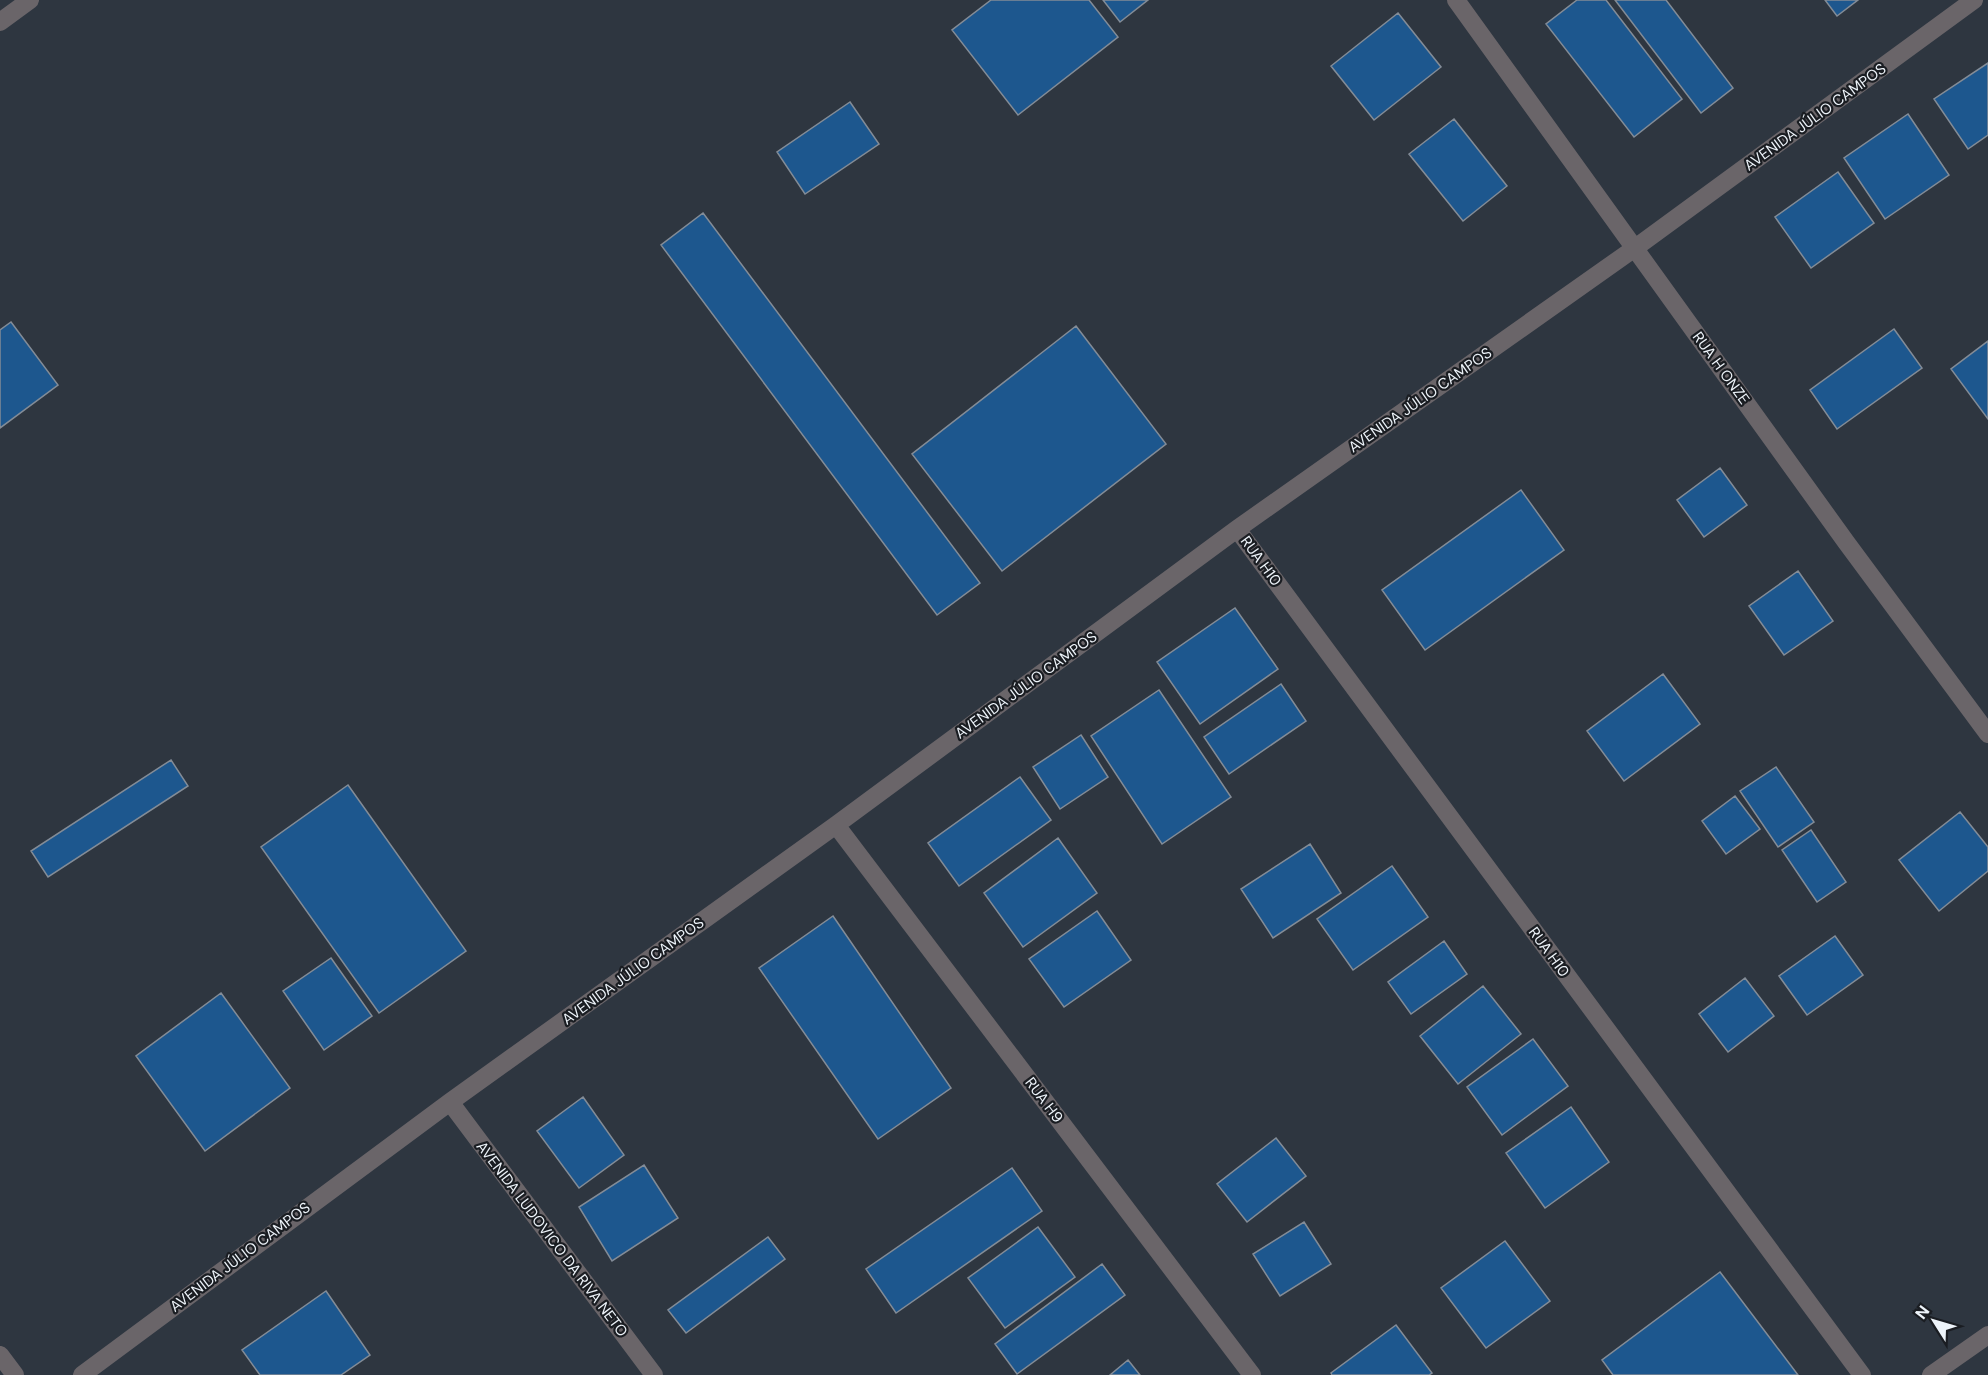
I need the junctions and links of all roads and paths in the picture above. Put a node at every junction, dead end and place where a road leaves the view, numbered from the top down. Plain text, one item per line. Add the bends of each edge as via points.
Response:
1 (30, 0) edge
2 (1456, 0) edge
3 (1974, 0) edge
4 (0, 22) edge
5 (1635, 248) junction
6 (1237, 529) junction
7 (1988, 734) edge
8 (836, 825) junction
9 (450, 1102) junction
10 (1988, 1335) edge
11 (0, 1354) edge
12 (15, 1375) edge
13 (82, 1375) edge
14 (654, 1375) edge
15 (1252, 1375) edge
16 (1862, 1375) edge
17 (1931, 1375) edge

1 - 4 street
2 - 5 street, RUA H ONZE
3 - 5 street, AVENIDA JÚLIO CAMPOS
5 - 6 street, AVENIDA JÚLIO CAMPOS
5 - 7 street, RUA H ONZE
6 - 8 street, AVENIDA JÚLIO CAMPOS
6 - 16 street, RUA H10
8 - 9 street, AVENIDA JÚLIO CAMPOS
8 - 15 street, RUA H9
9 - 13 street, AVENIDA JÚLIO CAMPOS
9 - 14 street, AVENIDA LUDOVICO DA RIVA NETO
10 - 17 street
11 - 12 street

